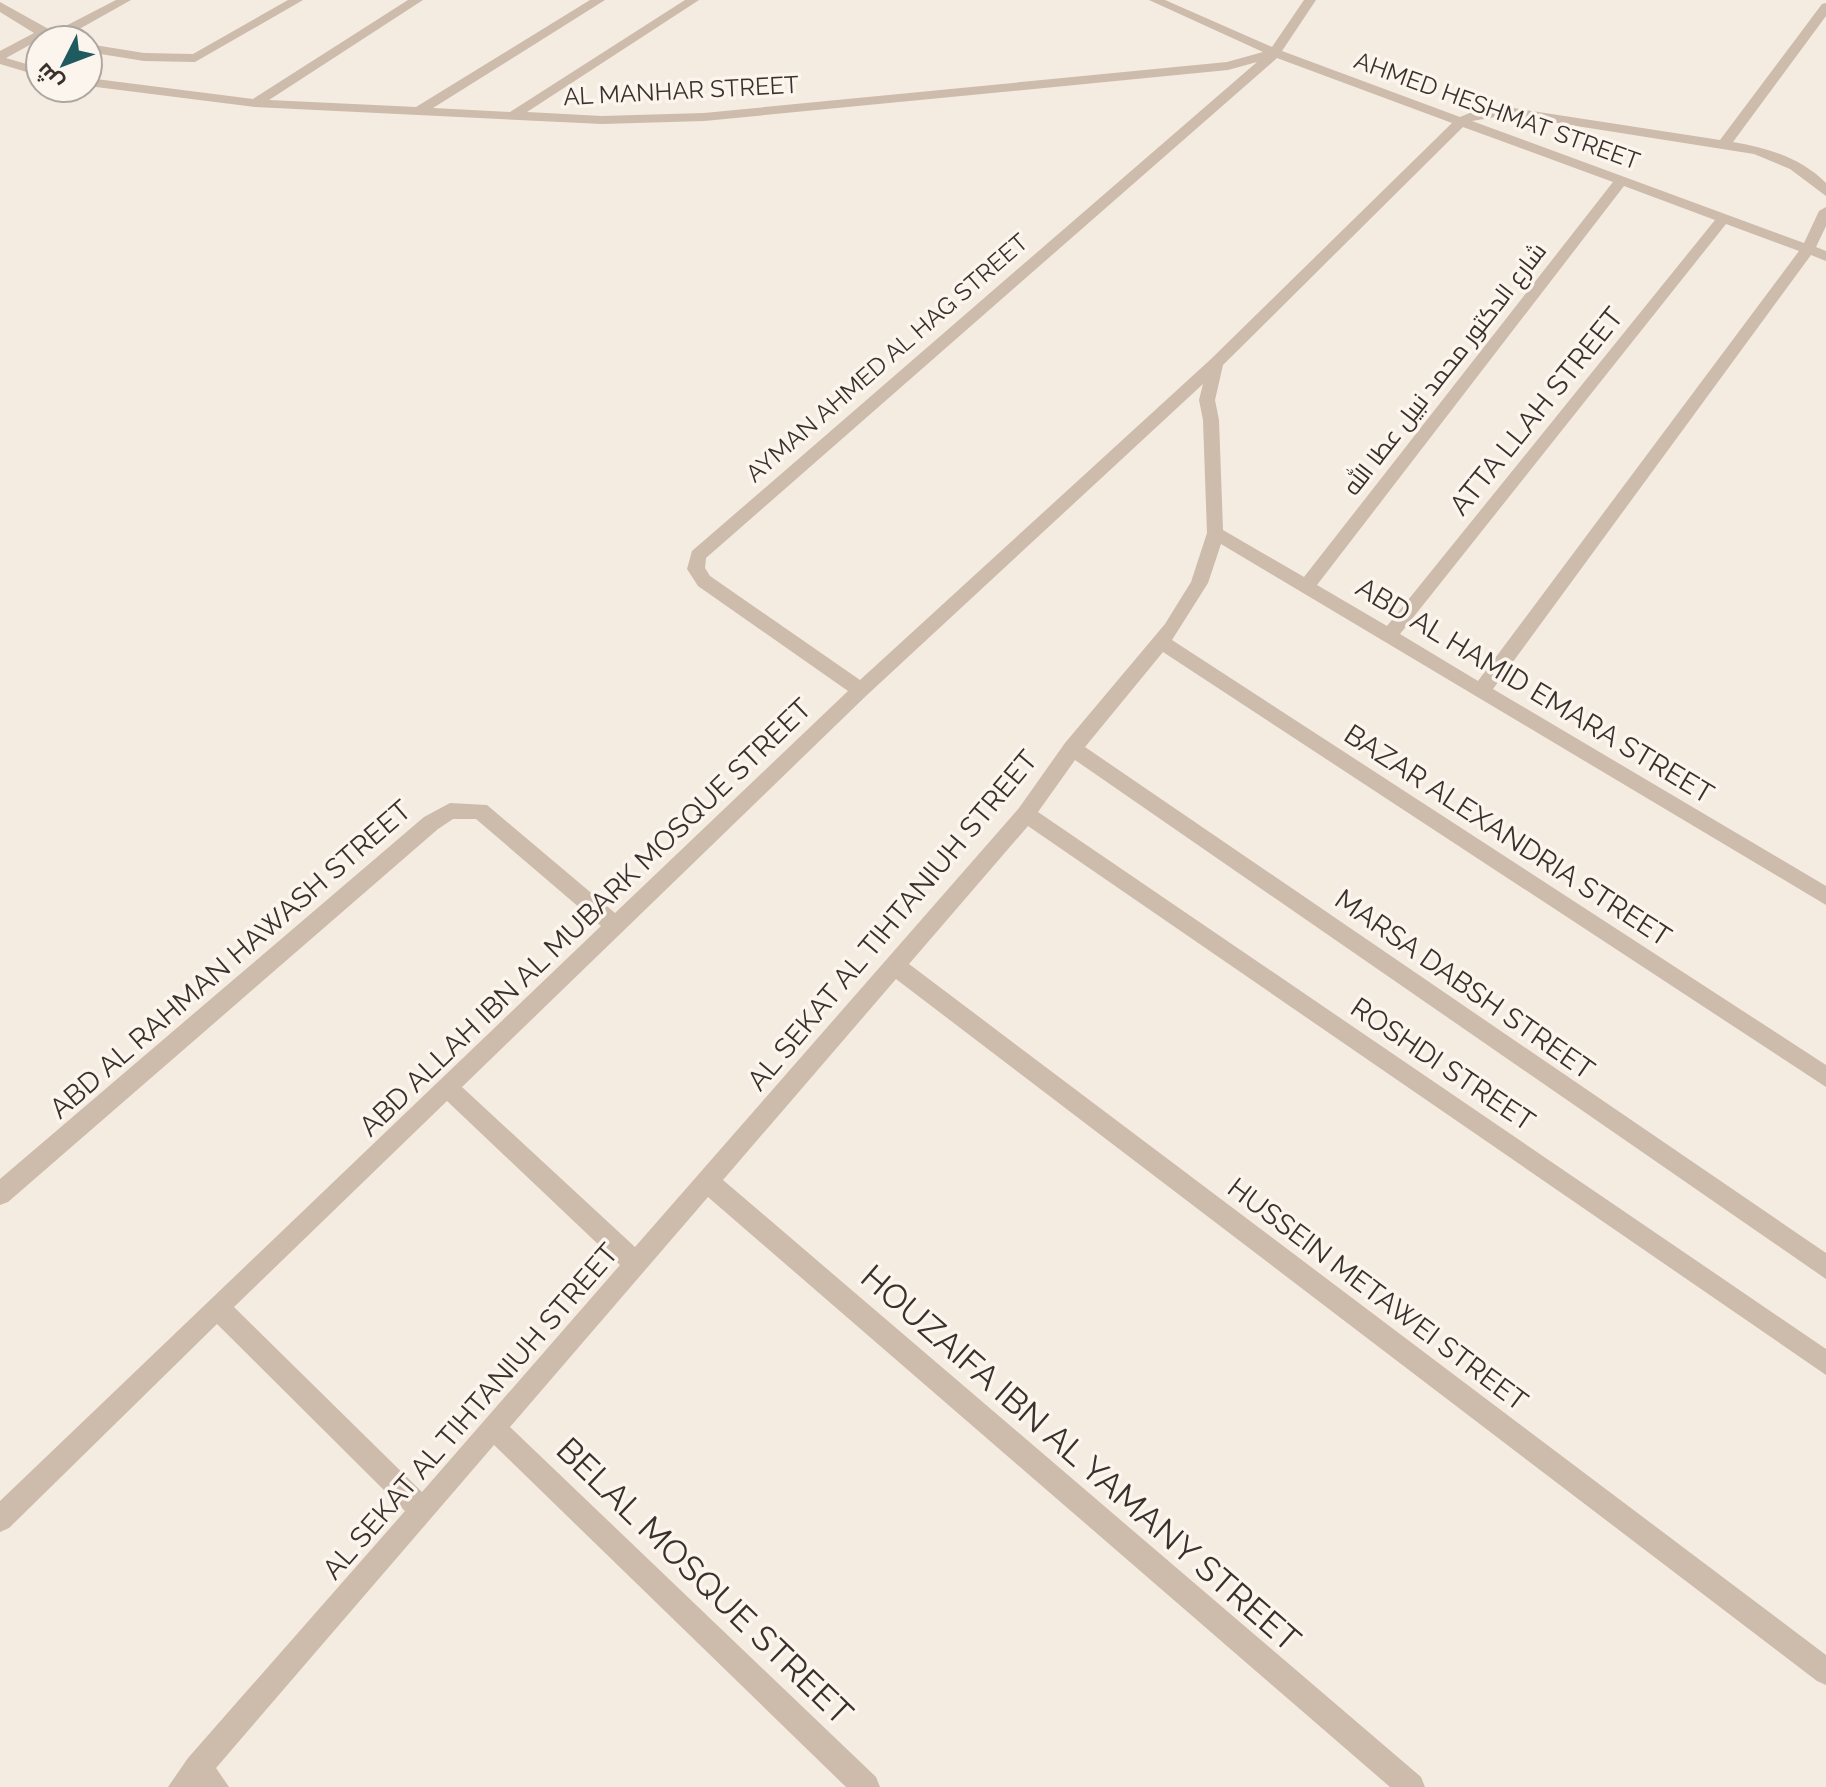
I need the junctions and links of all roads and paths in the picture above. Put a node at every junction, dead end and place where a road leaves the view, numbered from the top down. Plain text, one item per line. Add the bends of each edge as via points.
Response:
1 (125, 0) edge
2 (297, 0) edge
3 (417, 0) edge
4 (599, 0) edge
5 (693, 0) edge
6 (1155, 0) edge
7 (1310, 0) edge
8 (0, 6) edge
9 (1826, 7) edge
10 (31, 24) edge
11 (78, 24) edge
12 (24, 48) edge
13 (104, 50) edge
14 (1275, 53) junction
15 (0, 58) edge
16 (24, 66) edge
17 (104, 84) edge
18 (255, 103) junction
19 (415, 113) junction
20 (511, 117) junction
21 (1461, 121) junction
22 (1724, 145) junction
23 (1621, 181) junction
24 (1826, 192) edge
25 (1826, 211) edge
26 (1724, 218) junction
27 (1808, 249) junction
28 (1826, 256) edge
29 (1216, 363) junction
30 (1215, 533) junction
31 (1306, 587) junction
32 (1389, 636) junction
33 (1159, 640) junction
34 (861, 690) junction
35 (1481, 691) junction
36 (1072, 748) junction
37 (1026, 814) junction
38 (1826, 896) edge
39 (616, 926) junction
40 (894, 965) junction
41 (1826, 1077) edge
42 (447, 1087) junction
43 (707, 1181) junction
44 (0, 1194) edge
45 (635, 1263) junction
46 (1826, 1267) edge
47 (217, 1307) junction
48 (1826, 1363) edge
49 (493, 1427) junction
50 (422, 1510) junction
51 (0, 1519) edge
52 (1826, 1672) edge
53 (198, 1781) edge
54 (866, 1787) edge
55 (1411, 1787) edge

1 - 11 street
2 - 13 street via 204,54 173,59
3 - 18 street
4 - 19 street
5 - 20 street
6 - 14 street, AHMED HESHMAT STREET
7 - 14 street
8 - 10 street
9 - 22 street
12 - 15 street
14 - 20 street, AL MANHAR STREET via 1228,66 704,117
14 - 21 street, AHMED HESHMAT STREET
14 - 34 street, AYMAN AHMED AL HAG STREET via 698,555 696,569 704,581
15 - 16 street
17 - 18 street, AL MANHAR STREET
18 - 19 street, AL MANHAR STREET
19 - 20 street, AL MANHAR STREET
21 - 22 street via 1507,111
21 - 23 street, AHMED HESHMAT STREET
21 - 29 street
22 - 24 street via 1784,160 1808,173
23 - 26 street, AHMED HESHMAT STREET
23 - 31 street, شارع الدكتور محمد نبيل عطا الله
25 - 27 street
26 - 27 street, AHMED HESHMAT STREET
26 - 32 street, ATTA LLAH STREET
27 - 28 street, AHMED HESHMAT STREET
27 - 35 street
29 - 30 street, AL SEKAT AL TIHTANIUH STREET via 1207,400
29 - 34 street, ABD ALLAH IBN AL MUBARK MOSQUE STREET
30 - 31 street, ABD AL HAMID EMARA STREET
30 - 33 street, AL SEKAT AL TIHTANIUH STREET via 1195,593
31 - 32 street, ABD AL HAMID EMARA STREET
32 - 35 street, ABD AL HAMID EMARA STREET
33 - 36 street, AL SEKAT AL TIHTANIUH STREET
33 - 41 street, BAZAR ALEXANDRIA STREET
34 - 39 street, ABD ALLAH IBN AL MUBARK MOSQUE STREET
35 - 38 street, ABD AL HAMID EMARA STREET
36 - 37 street, AL SEKAT AL TIHTANIUH STREET
36 - 46 street, MARSA DABSH STREET
37 - 40 street, AL SEKAT AL TIHTANIUH STREET
37 - 48 street, ROSHDI STREET
39 - 42 street, ABD ALLAH IBN AL MUBARK MOSQUE STREET
39 - 44 street, ABD AL RAHMAN HAWASH STREET via 480,811 450,811
40 - 43 street, AL SEKAT AL TIHTANIUH STREET
40 - 52 street, HUSSEIN METAWEI STREET
42 - 45 street
42 - 47 street, ABD ALLAH IBN AL MUBARK MOSQUE STREET
43 - 45 street, AL SEKAT AL TIHTANIUH STREET
43 - 55 street, HOUZAIFA IBN AL YAMANY STREET
45 - 49 street, AL SEKAT AL TIHTANIUH STREET
47 - 50 street
47 - 51 street, ABD ALLAH IBN AL MUBARK MOSQUE STREET
49 - 50 street, AL SEKAT AL TIHTANIUH STREET
49 - 54 street, BELAL MOSQUE STREET
50 - 53 street, AL SEKAT AL TIHTANIUH STREET

